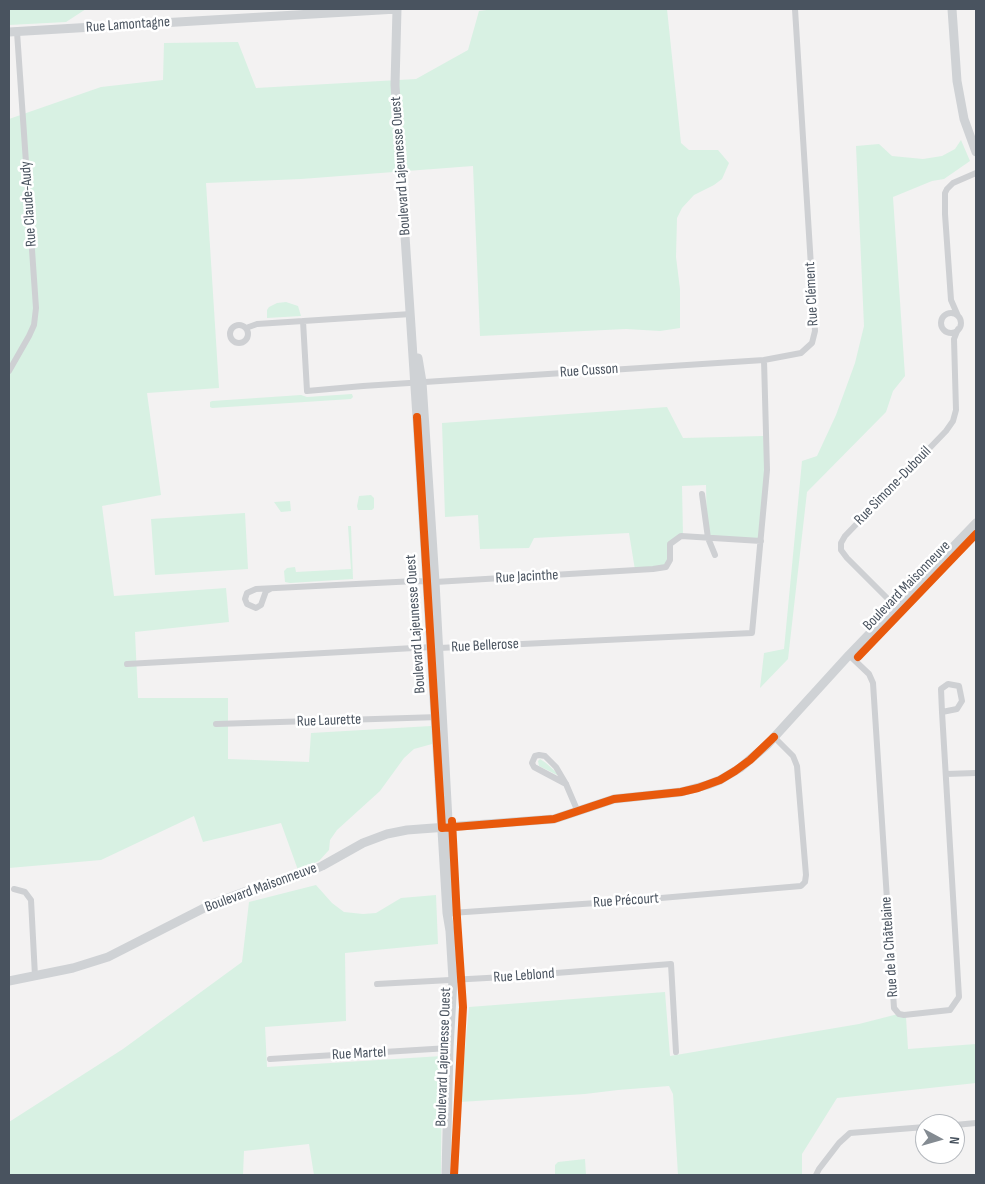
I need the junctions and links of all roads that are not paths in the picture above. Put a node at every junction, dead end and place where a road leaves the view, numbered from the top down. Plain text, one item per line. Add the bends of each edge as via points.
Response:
1 (397, 9) edge
2 (795, 9) edge
3 (952, 9) edge
4 (13, 32) edge
5 (976, 152) edge
6 (976, 173) edge
7 (951, 300) junction
8 (411, 314) junction
9 (945, 315) junction
10 (958, 316) junction
11 (303, 321) junction
12 (246, 328) dead end
13 (958, 329) junction
14 (947, 332) junction
15 (954, 347) junction
16 (764, 360) junction
17 (9, 371) edge
18 (419, 382) junction
19 (702, 494) dead end
20 (976, 523) edge
21 (708, 537) junction
22 (761, 540) junction
23 (715, 555) dead end
24 (431, 581) junction
25 (270, 589) dead end
26 (895, 606) junction
27 (435, 648) junction
28 (849, 655) junction
29 (127, 664) dead end
30 (942, 712) junction
31 (440, 717) junction
32 (216, 724) dead end
33 (774, 737) junction
34 (976, 773) edge
35 (946, 774) junction
36 (566, 784) junction
37 (578, 812) junction
38 (445, 828) junction
39 (14, 889) dead end
40 (450, 913) junction
41 (35, 976) junction
42 (453, 980) junction
43 (9, 982) edge
44 (377, 984) dead end
45 (449, 1048) junction
46 (676, 1052) dead end
47 (270, 1059) dead end
48 (915, 1128) edge
49 (446, 1175) edge
50 (816, 1175) edge

1 - 4 street, Rue Lamontagne
1 - 8 street, Boulevard Lajeunesse Ouest via 395,86
2 - 16 street, Rue Clément via 815,330 812,344 801,353
3 - 5 street via 957,81 964,120
4 - 17 street, Rue Claude-Audy via 36,308 29,336
6 - 7 street, Rue Simone-Dubouil via 953,183 945,193
7 - 9 street, Rue Simone-Dubouil
7 - 10 street, Rue Simone-Dubouil
8 - 11 street
8 - 18 street, Boulevard Lajeunesse Ouest
9 - 10 street via 952,313
9 - 14 street, Rue Simone-Dubouil via 942,325
10 - 13 street, Rue Simone-Dubouil via 961,323
11 - 12 street via 257,324
11 - 18 street, Rue Cusson via 307,391
13 - 14 street
13 - 15 street, Rue Simone-Dubouil
14 - 15 street, Rue Simone-Dubouil
15 - 26 street, Rue Simone-Dubouil via 956,410 953,422 845,536 842,543 841,550 847,558
16 - 18 street, Rue Cusson
16 - 22 street via 767,470
18 - 24 street, Boulevard Lajeunesse Ouest
19 - 21 street
20 - 26 street, Boulevard Maisonneuve
21 - 22 street, Rue Jacinthe
21 - 23 street
21 - 24 street, Rue Jacinthe via 681,536 670,544 670,560 666,567
22 - 27 street, Rue Bellerose via 752,633
24 - 25 street, Rue Jacinthe
24 - 27 street, Boulevard Lajeunesse Ouest
26 - 28 street, Boulevard Maisonneuve
27 - 29 street, Rue Bellerose
27 - 31 street, Boulevard Lajeunesse Ouest
28 - 33 street, Boulevard Maisonneuve
28 - 35 street, Rue de la Châtelaine via 869,674 873,683 894,1008 904,1015 950,1010 959,997
30 - 30 street, Rue de la Châtelaine via 941,688 948,684 959,686 962,701 957,709
30 - 35 street, Rue de la Châtelaine
31 - 32 street, Rue Laurette
31 - 38 street, Boulevard Lajeunesse Ouest
33 - 37 street, Boulevard Maisonneuve via 740,768 707,785 681,792 614,800
33 - 40 street, Rue Précourt via 793,756 798,766 804,883 795,887 646,900
34 - 35 street
36 - 36 street via 548,759 542,755 535,756 534,767
36 - 37 street
37 - 38 street, Boulevard Maisonneuve via 549,820
38 - 40 street, Boulevard Lajeunesse Ouest
38 - 41 street, Boulevard Maisonneuve via 403,830 380,836 308,872 212,904 108,957
39 - 41 street via 25,892 30,900
40 - 42 street, Boulevard Lajeunesse Ouest
41 - 43 street, Boulevard Maisonneuve
42 - 44 street, Rue Leblond
42 - 45 street, Boulevard Lajeunesse Ouest
42 - 46 street, Rue Leblond via 671,964
45 - 47 street, Rue Martel
45 - 49 street, Boulevard Lajeunesse Ouest
48 - 50 street via 850,1133 839,1142

